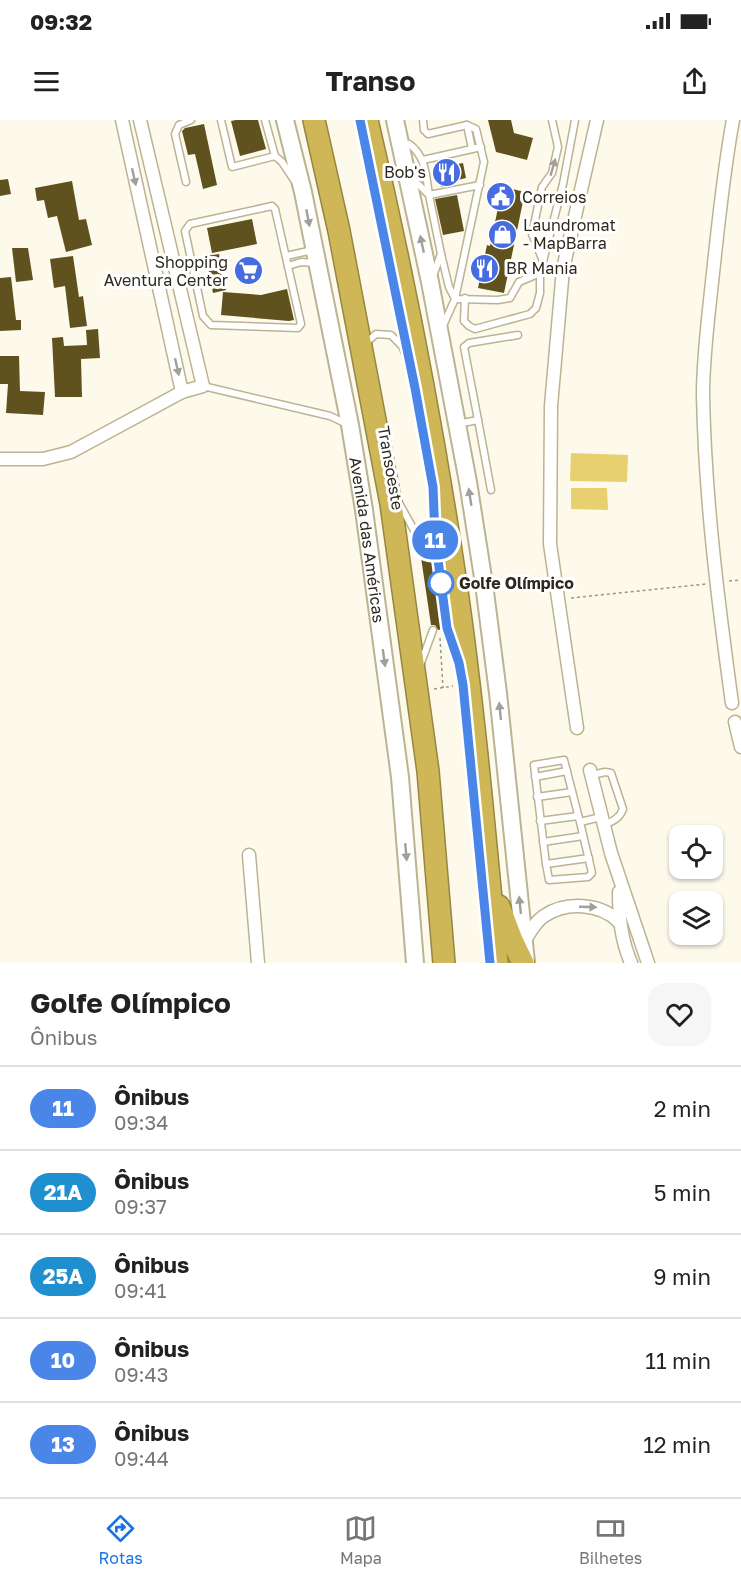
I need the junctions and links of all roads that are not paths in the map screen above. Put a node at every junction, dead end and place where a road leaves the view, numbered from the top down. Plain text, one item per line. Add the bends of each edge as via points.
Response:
1 (122, 120) edge
2 (140, 120) edge
3 (191, 120) edge
4 (221, 120) edge
5 (265, 120) edge
6 (285, 120) edge
7 (314, 120) edge
8 (318, 120) edge
9 (360, 120) edge
10 (366, 120) edge
11 (423, 120) edge
12 (552, 120) edge
13 (575, 120) edge
14 (597, 120) edge
15 (733, 120) edge
16 (395, 121) edge
17 (467, 125) junction
18 (409, 144) dead end
19 (481, 147) junction
20 (472, 149) junction
21 (274, 156) junction
22 (423, 160) junction
23 (369, 164) dead end
24 (406, 172) junction
25 (186, 182) dead end
26 (480, 185) junction
27 (303, 192) junction
28 (429, 195) junction
29 (441, 254) junction
30 (286, 256) junction
31 (315, 257) junction
32 (543, 261) junction
33 (288, 266) junction
34 (540, 273) junction
35 (430, 282) junction
36 (455, 298) junction
37 (465, 298) junction
38 (440, 334) junction
39 (518, 335) dead end
40 (368, 341) junction
41 (406, 342) dead end
42 (411, 365) junction
43 (412, 373) dead end
44 (203, 386) junction
45 (182, 392) junction
46 (478, 420) junction
47 (456, 424) junction
48 (350, 425) junction
49 (0, 459) edge
50 (491, 490) dead end
51 (398, 500) junction
52 (435, 537) dead end
53 (419, 539) dead end
54 (441, 543) dead end
55 (453, 620) dead end
56 (416, 628) dead end
57 (447, 628) dead end
58 (436, 630) road end
59 (419, 652) dead end
60 (421, 663) junction
61 (459, 663) junction
62 (422, 672) dead end
63 (424, 681) dead end
64 (732, 703) dead end
65 (735, 722) dead end
66 (577, 728) dead end
67 (741, 747) edge
68 (567, 771) junction
69 (591, 772) joint
70 (535, 777) junction
71 (572, 792) junction
72 (537, 797) junction
73 (579, 819) junction
74 (540, 821) junction
75 (603, 821) junction
76 (583, 836) junction
77 (543, 842) junction
78 (249, 855) dead end
79 (589, 858) junction
80 (488, 860) junction
81 (546, 864) junction
82 (619, 879) junction
83 (439, 904) junction
84 (619, 922) junction
85 (639, 940) junction
86 (524, 942) junction
87 (623, 944) junction
88 (258, 963) edge
89 (415, 963) edge
90 (429, 963) edge
91 (444, 963) edge
92 (450, 963) edge
93 (490, 963) edge
94 (497, 963) edge
95 (525, 963) edge
96 (632, 963) edge
97 (648, 963) edge

1 -> 45 street
2 - 44 street
3 - 25 lane via 179,125 175,134
4 - 21 lane via 232,166
5 - 21 lane
6 - 27 main road, Avenida das Américas
7 - 83 highway, Avenida das Américas via 391,504 428,771
8 - 40 lane, Transoeste
9 - 23 lane
10 - 80 highway via 412,330 454,572
11 - 17 lane via 428,134
32 -> 12 lane via 532,234 542,187 552,173 558,147
13 - 32 lane
14 - 66 street via 562,269 551,406 550,544
15 - 64 street via 703,394 716,583
16 - 24 main road
17 - 19 lane via 476,129
17 - 20 lane
18 - 22 lane
19 - 20 lane
19 - 26 lane via 484,162
20 - 22 lane
21 - 27 lane
22 - 28 lane
24 - 28 lane
35 -> 24 main road
26 - 28 lane
26 - 36 lane
27 -> 31 main road, Avenida das Américas
28 - 29 lane
29 - 35 lane
29 - 36 lane
30 - 31 lane
30 - 33 lane
30 - 33 lane via 272,206 190,224 185,231 203,316 211,325 298,328 301,324
31 - 33 lane
31 - 48 main road, Avenida das Américas
32 - 34 lane
34 - 37 lane via 519,282 510,298
34 - 37 lane via 540,293 530,314 475,328 464,321
35 - 38 main road
36 - 37 lane
36 - 38 lane
38 - 47 main road
39 - 46 lane via 464,347
40 - 42 lane via 376,334 391,335 402,346
40 - 51 lane, Transoeste
41 - 42 lane
42 - 43 lane
44 - 45 street
44 - 48 lane via 330,416
45 - 49 street via 70,452 43,459
46 - 47 lane
46 - 50 lane
86 -> 47 main road via 487,606
48 -> 89 main road, Avenida das Américas via 400,777
51 - 53 lane
51 - 56 lane, Transoeste
52 - 54 lane via 433,487
55 - 61 lane
57 - 61 lane
58 - 60 lane
59 - 60 lane
60 - 62 lane
61 - 93 lane
63 - 92 lane
65 - 67 street
68 - 70 lane
68 - 70 lane via 562,759 538,763 534,765
68 - 71 lane
69 - 75 street
69 - 75 lane via 611,773 623,809 621,814
70 - 72 lane
71 - 72 lane
71 - 73 lane
72 - 74 lane
73 - 74 lane
73 - 75 lane
73 - 76 lane
74 - 77 lane
75 - 82 street
76 - 77 lane
76 - 79 lane
77 - 81 lane
78 - 88 street
79 - 81 lane
79 - 81 lane via 592,873 588,877 549,880
80 - 94 highway
80 - 95 highway via 500,908
82 - 84 street
82 - 85 street
83 - 90 highway
83 - 91 highway, Avenida das Américas
86 -> 84 street via 535,924 561,909 601,908
84 - 87 street
85 - 87 street
85 - 97 street
86 - 95 main road
87 - 96 street

